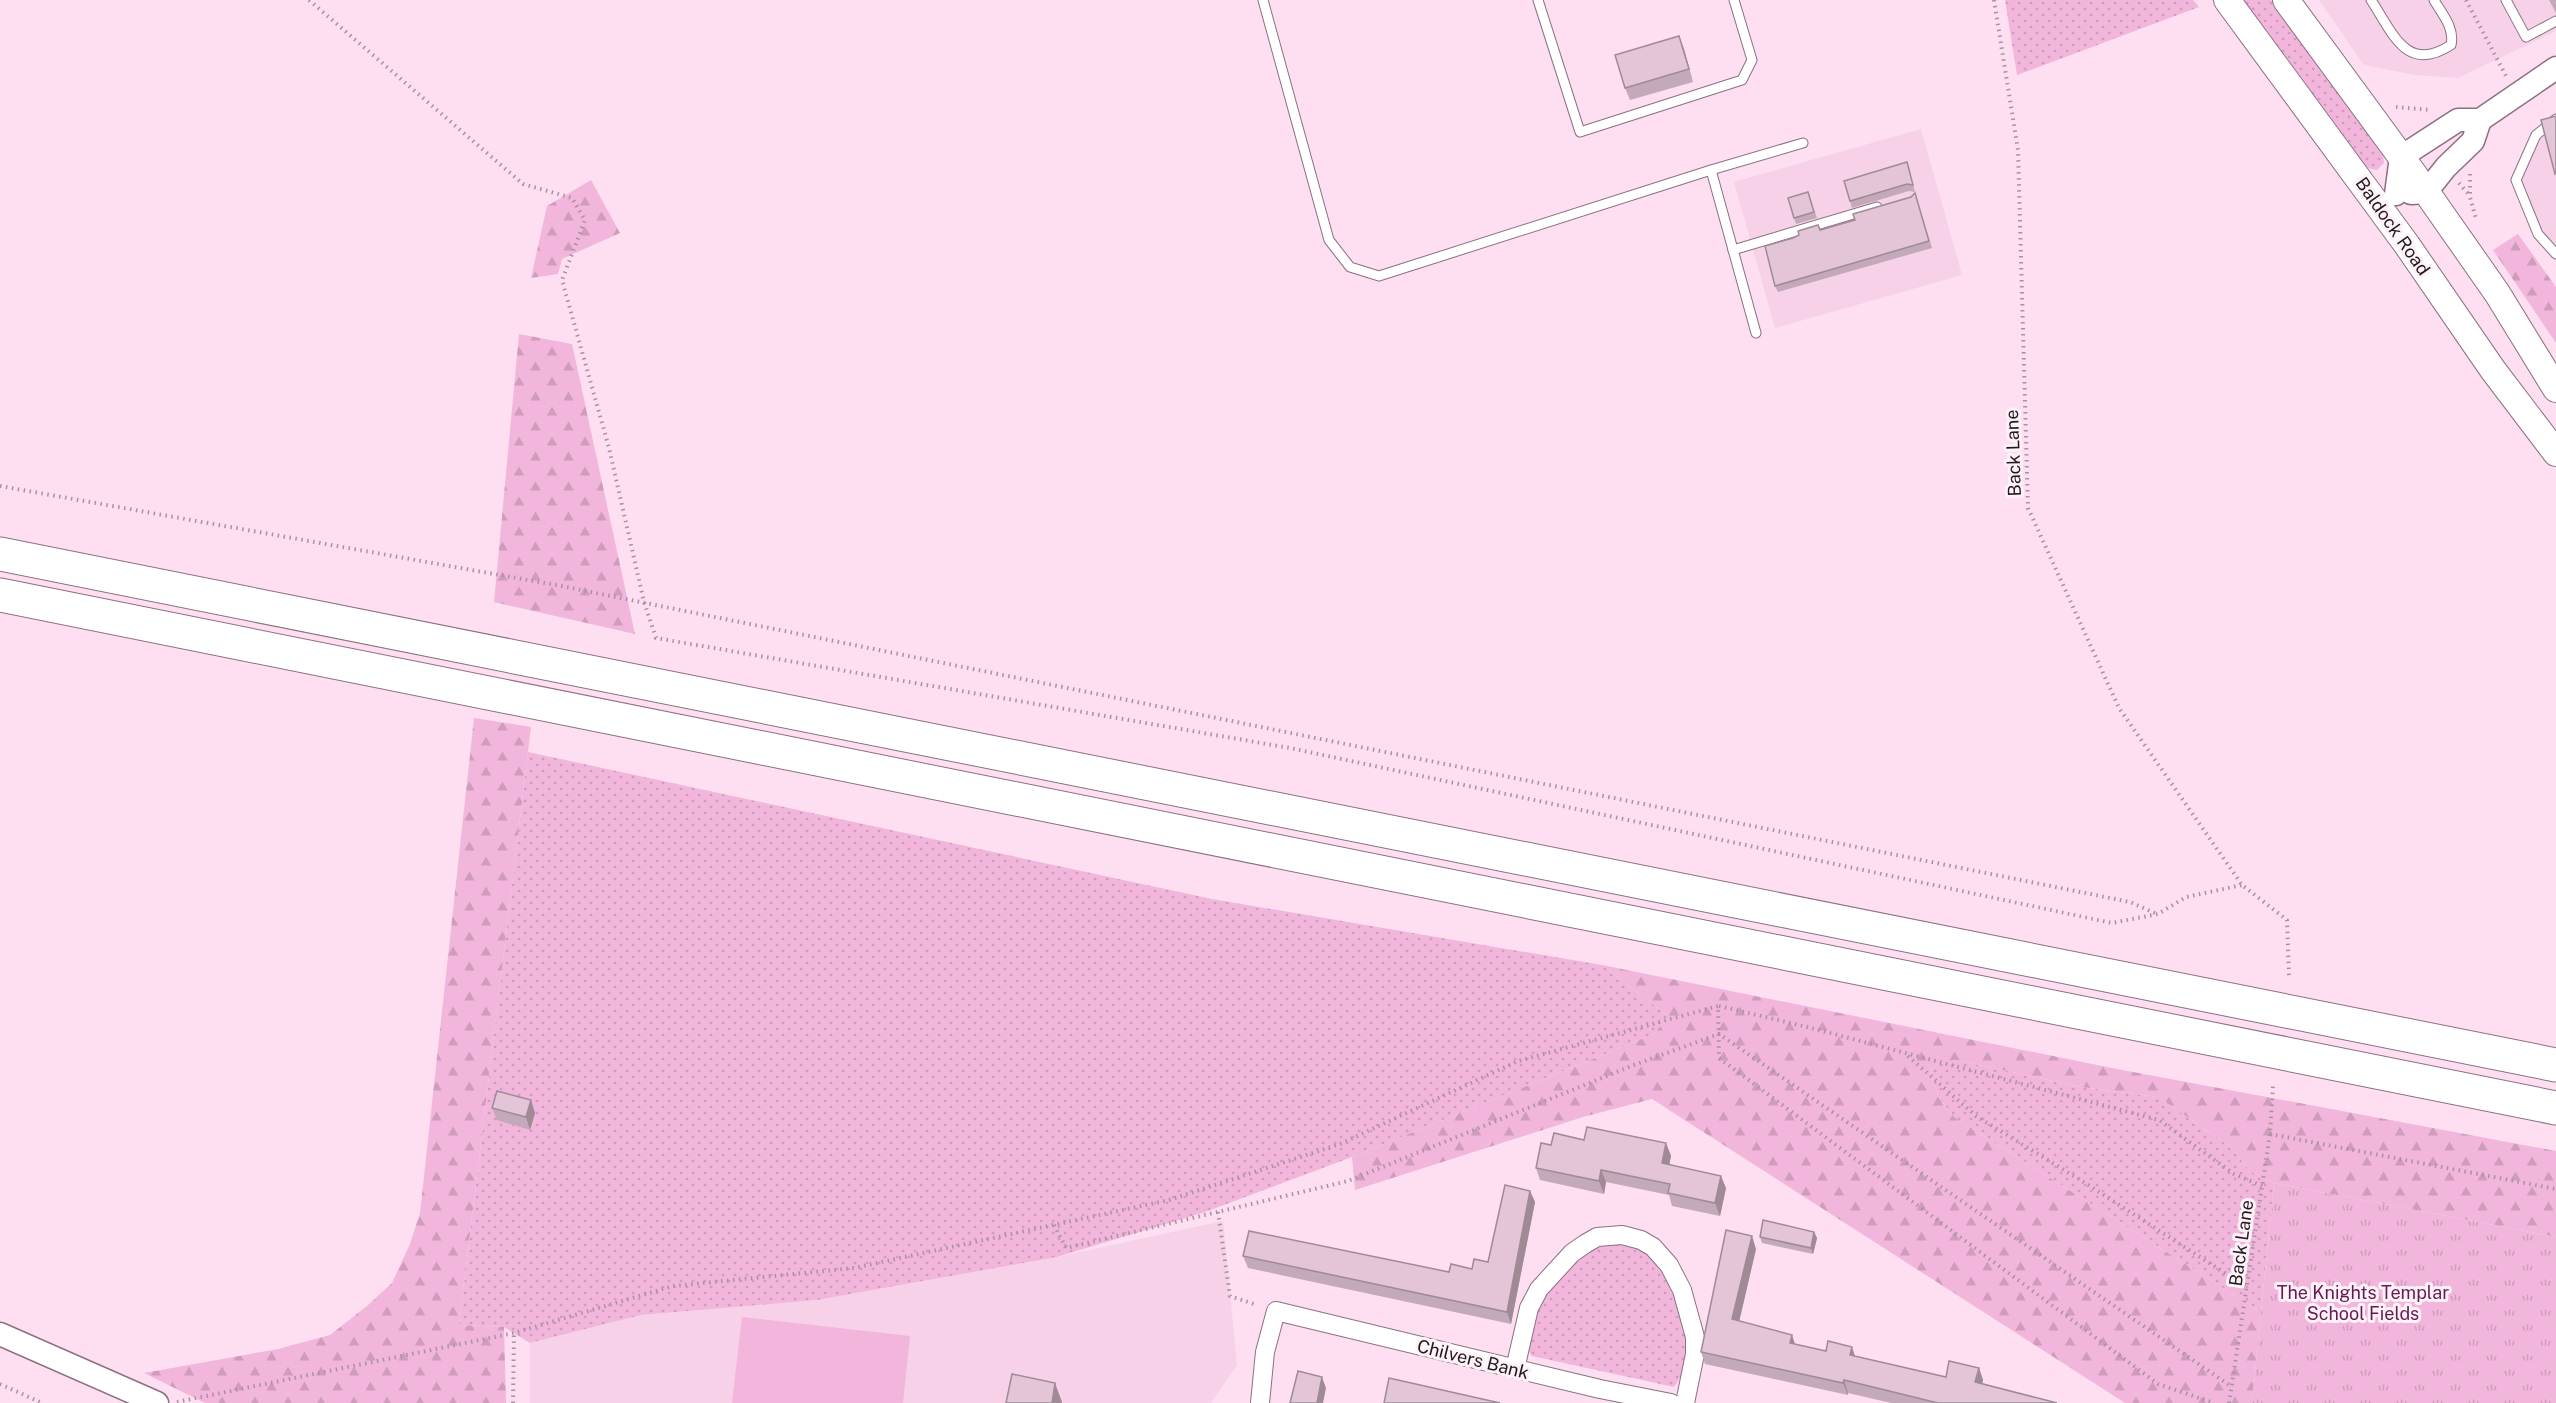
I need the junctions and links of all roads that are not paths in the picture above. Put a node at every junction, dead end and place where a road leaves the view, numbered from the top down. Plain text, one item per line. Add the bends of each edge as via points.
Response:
1 (1263, 0) edge
2 (1539, 0) edge
3 (1734, 0) edge
4 (2227, 0) edge
5 (2286, 0) edge
6 (2371, 0) edge
7 (2434, 0) edge
8 (2506, 0) edge
9 (2556, 21) edge
10 (2556, 68) edge
11 (2556, 119) edge
12 (2480, 120) junction
13 (1803, 143) dead end
14 (2401, 157) junction
15 (1711, 170) junction
16 (2426, 192) junction
17 (2388, 200) junction
18 (1889, 204) edge
19 (1733, 250) junction
20 (2556, 254) edge
21 (1756, 333) dead end
22 (2556, 389) edge
23 (2556, 453) edge
24 (0, 554) edge
25 (0, 595) edge
26 (2556, 1065) edge
27 (2556, 1107) edge
28 (0, 1334) edge
29 (1515, 1369) junction
30 (1599, 1396) edge
31 (157, 1403) edge
32 (1260, 1403) edge
33 (1671, 1403) edge
34 (1685, 1403) edge

1 - 15 lane via 1329,240 1350,267 1379,276
2 - 3 lane via 1580,132 1742,80 1752,60
4 - 17 main road, Baldock Road
5 - 14 main road
6 - 7 lane via 2403,49 2423,56 2444,50 2453,37
8 - 9 lane via 2526,37
10 - 12 street
11 - 20 lane via 2536,135 2516,180 2538,234
12 - 14 street via 2458,120
12 - 16 street via 2473,141
13 - 15 lane
14 - 16 main road
14 - 17 street
15 - 19 lane
16 - 17 street
16 - 22 main road via 2497,293
17 - 23 main road, Baldock Road via 2493,370
18 - 19 lane
19 - 21 lane
24 - 26 highway
25 - 27 highway
28 - 31 street
29 - 30 street, Chilvers Bank
29 - 32 street, Chilvers Bank via 1276,1311 1265,1352
29 - 34 street via 1528,1308 1539,1289 1585,1244 1597,1237 1622,1235 1653,1246 1670,1265 1682,1290 1695,1337
30 - 33 street, Chilvers Bank

